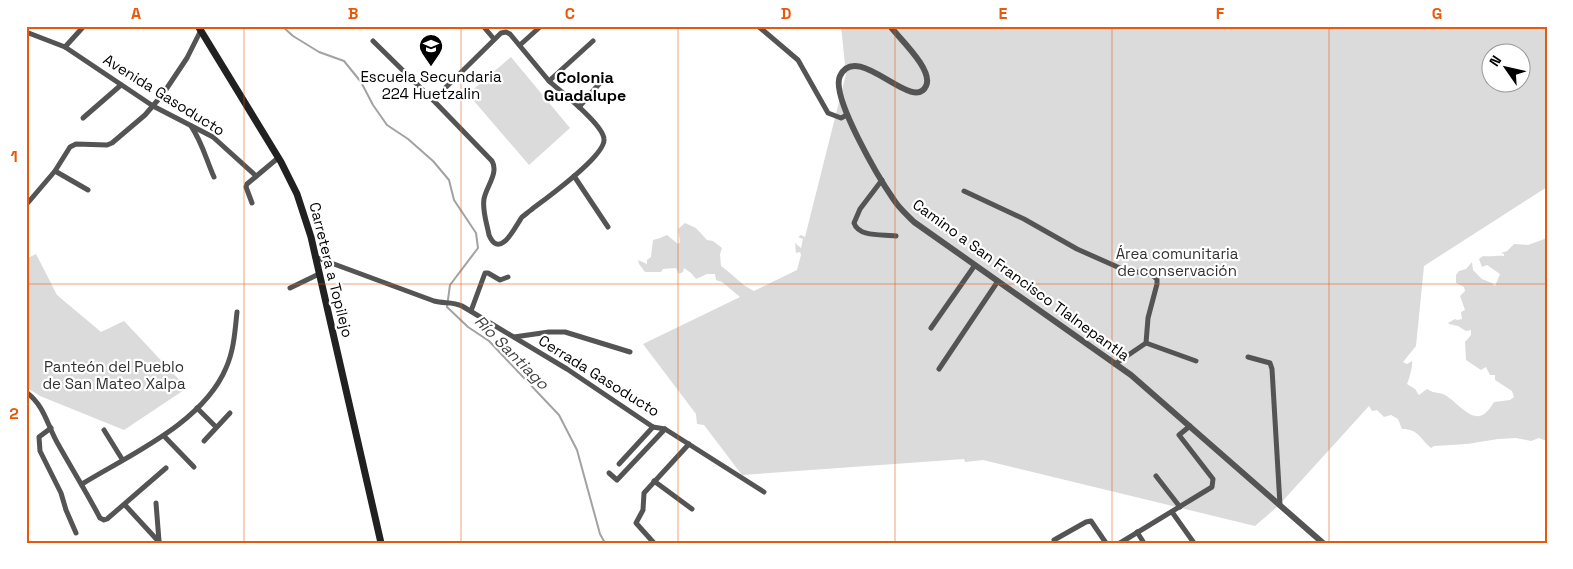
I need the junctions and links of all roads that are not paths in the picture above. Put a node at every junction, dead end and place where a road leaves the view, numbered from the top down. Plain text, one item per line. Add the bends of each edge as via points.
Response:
1 (84, 26) edge
2 (483, 26) edge
3 (541, 26) edge
4 (758, 26) edge
5 (890, 26) edge
6 (201, 28) edge
7 (26, 32) edge
8 (494, 39) junction
9 (373, 41) dead end
10 (593, 41) dead end
11 (520, 45) junction
12 (65, 47) junction
13 (606, 76) dead end
14 (549, 81) junction
15 (121, 85) junction
16 (433, 100) junction
17 (154, 106) junction
18 (579, 107) junction
19 (847, 115) junction
20 (83, 118) dead end
21 (190, 125) junction
22 (278, 158) junction
23 (55, 171) junction
24 (256, 176) junction
25 (574, 176) junction
26 (214, 177) dead end
27 (882, 180) junction
28 (88, 190) dead end
29 (964, 191) dead end
30 (252, 203) dead end
31 (26, 205) edge
32 (608, 228) dead end
33 (896, 236) dead end
34 (315, 256) junction
35 (975, 265) junction
36 (319, 274) junction
37 (508, 277) dead end
38 (998, 281) junction
39 (290, 288) dead end
40 (471, 311) junction
41 (237, 312) dead end
42 (930, 328) dead end
43 (514, 337) junction
44 (1146, 343) junction
45 (630, 352) dead end
46 (1248, 357) dead end
47 (1196, 361) dead end
48 (1115, 364) junction
49 (939, 369) dead end
50 (26, 392) edge
51 (197, 408) junction
52 (230, 413) dead end
53 (1190, 426) junction
54 (216, 427) junction
55 (653, 427) junction
56 (51, 428) junction
57 (664, 429) junction
58 (104, 430) dead end
59 (164, 436) junction
60 (204, 441) dead end
61 (689, 444) junction
62 (122, 460) junction
63 (619, 464) dead end
64 (194, 467) dead end
65 (166, 468) dead end
66 (609, 473) dead end
67 (1156, 476) dead end
68 (654, 482) junction
69 (82, 484) junction
70 (764, 492) dead end
71 (156, 503) dead end
72 (125, 505) junction
73 (1280, 505) junction
74 (1180, 507) junction
75 (692, 509) dead end
76 (1172, 512) junction
77 (1138, 532) junction
78 (76, 533) dead end
79 (1054, 540) dead end
80 (159, 542) edge
81 (381, 543) edge
82 (654, 543) edge
83 (1106, 543) edge
84 (1120, 543) edge
85 (1144, 543) edge
86 (1194, 543) edge
87 (1323, 543) edge

1 - 12 street
2 - 8 street
3 - 11 street
4 - 19 street via 798,60 828,113 841,118
5 - 19 street, Camino a San Francisco Tlalnepantla via 919,60 927,85 913,92 861,66 848,66 838,82
6 - 17 street via 175,77
6 - 22 main road, Carretera a Topilejo
7 - 12 street, Avenida Gasoducto
8 - 11 street via 506,32
8 - 16 street
9 - 16 street
10 - 14 street
11 - 14 street
12 - 15 street, Avenida Gasoducto
13 - 18 street
14 - 18 street
15 - 17 street, Avenida Gasoducto
15 - 20 street
16 - 25 street via 495,166 484,207 491,240 496,243 507,240 522,218
17 - 21 street, Avenida Gasoducto
17 - 23 street via 112,143 70,147
18 - 25 street via 598,126 604,136 604,144 601,151
19 - 27 street, Camino a San Francisco Tlalnepantla
21 - 24 street, Avenida Gasoducto via 213,137
21 - 26 street via 202,145
22 - 24 street
22 - 34 main road, Carretera a Topilejo via 298,194
23 - 28 street
23 - 31 street
24 - 30 street via 246,187
25 - 32 street
27 - 33 street via 860,209 854,224 862,233
27 - 35 street, Camino a San Francisco Tlalnepantla via 914,222
29 - 44 street via 1024,219 1077,250 1122,269 1157,279
34 - 36 main road, Carretera a Topilejo
34 - 40 street, Cerrada Gasoducto via 440,303 449,301
35 - 38 street, Camino a San Francisco Tlalnepantla
35 - 42 street
36 - 39 street
36 - 81 main road, Carretera a Topilejo
37 - 40 street via 500,280 485,273
38 - 48 street, Camino a San Francisco Tlalnepantla
38 - 49 street
40 - 43 street, Cerrada Gasoducto
41 - 51 street via 234,343 227,367
43 - 45 street via 565,332
43 - 55 street, Cerrada Gasoducto
44 - 47 street
44 - 48 street
46 - 73 street via 1270,364 1272,369
48 - 53 street, Camino a San Francisco Tlalnepantla
50 - 56 street via 40,404
51 - 54 street
51 - 59 street
52 - 54 street
53 - 73 street, Camino a San Francisco Tlalnepantla
53 - 74 street via 1179,435 1213,479 1213,484 1208,491
54 - 60 street
55 - 57 street, Cerrada Gasoducto
55 - 63 street
56 - 69 street
56 - 78 street via 39,437 40,451
57 - 61 street, Cerrada Gasoducto
57 - 66 street via 618,480
58 - 62 street
59 - 62 street
59 - 64 street
61 - 68 street
61 - 70 street, Cerrada Gasoducto
62 - 69 street
65 - 72 street
67 - 74 street
68 - 75 street
68 - 82 street via 644,493 643,510 636,523
69 - 72 street via 104,520
71 - 80 street
72 - 80 street
73 - 87 street, Camino a San Francisco Tlalnepantla
74 - 76 street
76 - 77 street
76 - 86 street
77 - 84 street
77 - 85 street
79 - 83 street via 1090,521

